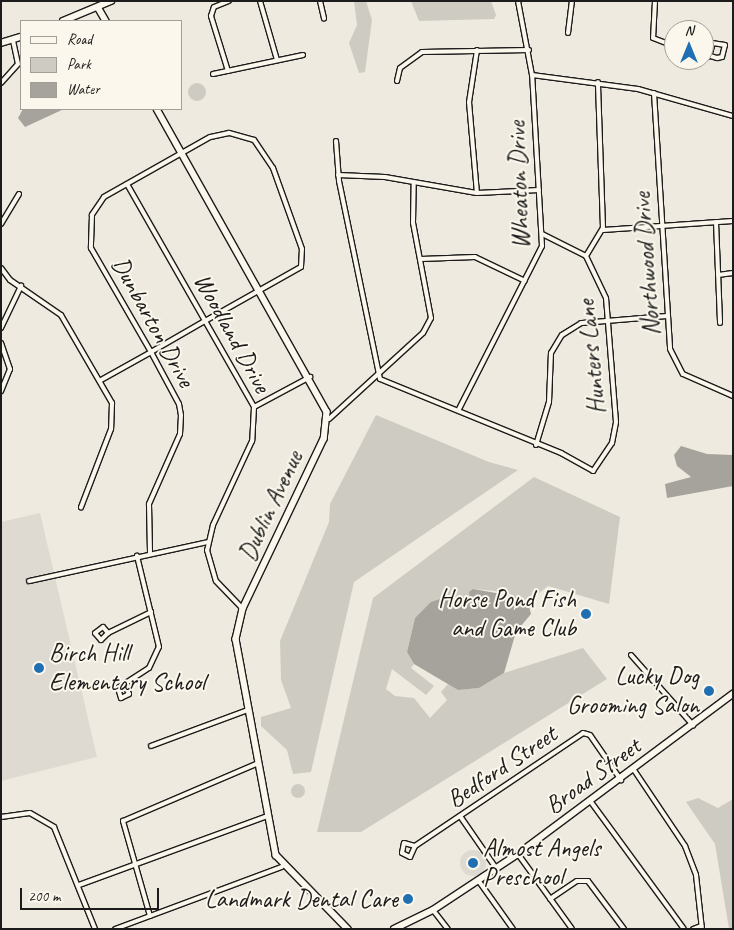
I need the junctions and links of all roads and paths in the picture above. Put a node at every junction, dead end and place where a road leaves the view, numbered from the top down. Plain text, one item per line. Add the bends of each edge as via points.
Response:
1 (111, 1) edge
2 (229, 1) edge
3 (260, 1) edge
4 (320, 1) edge
5 (518, 1) edge
6 (572, 1) edge
7 (655, 1) edge
8 (98, 7) junction
9 (324, 19) dead end
10 (66, 20) edge
11 (105, 20) edge
12 (568, 33) dead end
13 (20, 37) edge
14 (13, 40) junction
15 (664, 42) edge
16 (1, 43) edge
17 (476, 50) junction
18 (529, 50) junction
19 (303, 54) dead end
20 (706, 55) edge
21 (277, 60) junction
22 (20, 64) edge
23 (228, 70) junction
24 (213, 74) dead end
25 (532, 75) junction
26 (397, 81) dead end
27 (598, 82) junction
28 (1, 84) edge
29 (654, 93) junction
30 (157, 110) edge
31 (733, 116) edge
32 (336, 141) dead end
33 (182, 153) junction
34 (338, 175) junction
35 (127, 184) junction
36 (414, 184) junction
37 (539, 190) junction
38 (477, 193) junction
39 (19, 194) dead end
40 (733, 221) edge
41 (716, 222) junction
42 (1, 224) edge
43 (663, 225) junction
44 (603, 230) junction
45 (542, 234) junction
46 (586, 256) junction
47 (421, 259) junction
48 (1, 268) edge
49 (733, 273) edge
50 (718, 275) junction
51 (526, 281) junction
52 (21, 286) junction
53 (262, 290) junction
54 (668, 316) junction
55 (610, 320) junction
56 (205, 321) junction
57 (720, 323) dead end
58 (1, 328) edge
59 (1, 343) edge
60 (151, 352) junction
61 (380, 374) junction
62 (310, 376) junction
63 (101, 380) junction
64 (1, 391) edge
65 (733, 396) edge
66 (254, 407) junction
67 (458, 409) junction
68 (329, 419) junction
69 (536, 444) junction
70 (81, 507) dead end
71 (208, 542) junction
72 (150, 553) junction
73 (137, 556) junction
74 (29, 581) dead end
75 (243, 609) junction
76 (151, 612) junction
77 (108, 633) dead end
78 (631, 655) dead end
79 (126, 686) dead end
80 (733, 694) edge
81 (248, 710) junction
82 (693, 725) junction
83 (151, 746) dead end
84 (258, 763) junction
85 (634, 770) junction
86 (621, 780) junction
87 (591, 802) junction
88 (268, 816) junction
89 (460, 816) junction
90 (1, 817) edge
91 (415, 846) dead end
92 (518, 854) junction
93 (132, 866) junction
94 (282, 866) junction
95 (496, 868) junction
96 (478, 880) junction
97 (79, 885) junction
98 (550, 899) junction
99 (432, 910) junction
100 (150, 916) junction
101 (702, 927) edge
102 (95, 929) edge
103 (115, 929) edge
104 (348, 929) edge
105 (394, 929) edge
106 (448, 929) edge
107 (513, 929) edge
108 (572, 929) edge
109 (624, 929) edge
110 (684, 929) edge
111 (693, 929) edge

1 - 8 street
2 - 23 street via 214,7 211,16
3 - 21 street
4 - 9 street
5 - 18 street, Wheaton Drive
6 - 12 street
7 - 15 street via 653,38
8 - 10 street
8 - 11 street
13 - 14 street
14 - 16 street
14 - 22 street
17 - 18 street
17 - 26 street via 422,52 404,64
17 - 38 street via 469,102
18 - 25 street, Wheaton Drive
19 - 21 street
20 - 20 street via 722,57 725,45 713,44
21 - 23 street
22 - 28 street
23 - 24 street
25 - 27 street
25 - 37 street, Wheaton Drive
27 - 29 street
27 - 44 street
29 - 31 street
29 - 43 street, Northwood Drive
30 - 33 street
32 - 34 street
33 - 35 street, Dunbarton Drive
33 - 53 street
33 - 53 street, Dunbarton Drive via 213,136 230,133 254,140 268,156 304,259 299,269
34 - 36 street via 385,177
34 - 61 street
35 - 56 street, Woodland Drive
35 - 60 street, Dunbarton Drive via 97,205 89,237
36 - 38 street
36 - 47 street via 413,223
37 - 38 street
37 - 45 street, Wheaton Drive
39 - 42 street
40 - 41 street
41 - 43 street
41 - 50 street
43 - 44 street
43 - 54 street, Northwood Drive
44 - 46 street
45 - 46 street
45 - 51 street, Wheaton Drive via 539,259
46 - 55 street, Hunters Lane via 603,288
47 - 51 street via 475,257
47 - 61 street via 431,318 423,333
48 - 52 street
49 - 50 street
50 - 57 street
51 - 67 street, Wheaton Drive via 504,314
52 - 58 street
52 - 63 street via 61,315
53 - 56 street, Dunbarton Drive
53 - 62 street
54 - 55 street
54 - 65 street, Northwood Drive via 670,349 678,368 692,380
55 - 69 street via 575,325 555,343 548,364 547,413
55 - 69 street, Hunters Lane via 616,422 612,443 593,471
56 - 60 street, Dunbarton Drive
56 - 66 street, Woodland Drive
59 - 64 street via 10,368
60 - 63 street, Dunbarton Drive
60 - 72 street, Dunbarton Drive via 179,404 182,425 149,504
61 - 67 street via 390,384
61 - 68 street
62 - 66 street
62 - 68 street
63 - 70 street via 114,418
66 - 71 street, Woodland Drive via 252,441
67 - 69 street
68 - 75 street, Dublin Avenue via 324,439
71 - 72 street
71 - 75 street via 216,581
72 - 73 street
73 - 74 street
73 - 76 street
75 - 81 street, Dublin Avenue via 236,639
76 - 77 street
76 - 79 street via 159,633 157,654 150,668
78 - 82 street
80 - 82 street, Broad Street
81 - 83 street
81 - 84 street, Dublin Avenue
82 - 85 street, Broad Street
84 - 88 street, Dublin Avenue
84 - 93 street via 123,821
85 - 86 street, Broad Street
85 - 101 street via 685,846 696,875
86 - 87 street, Broad Street
86 - 89 street, Bedford Street via 590,735 584,733
87 - 92 street, Broad Street
87 - 110 street
88 - 93 street
88 - 94 street, Dublin Avenue
89 - 91 street, Bedford Street
89 - 95 street
90 - 97 street via 24,812 50,823 62,840
92 - 95 street, Broad Street
92 - 98 street
93 - 97 street
93 - 100 street
94 - 100 street
94 - 104 street
95 - 96 street, Broad Street
96 - 99 street, Broad Street
96 - 107 street
97 - 102 street
98 - 108 street
98 - 109 street via 577,881 588,881
99 - 105 street, Broad Street
99 - 106 street
100 - 103 street
101 - 111 street

